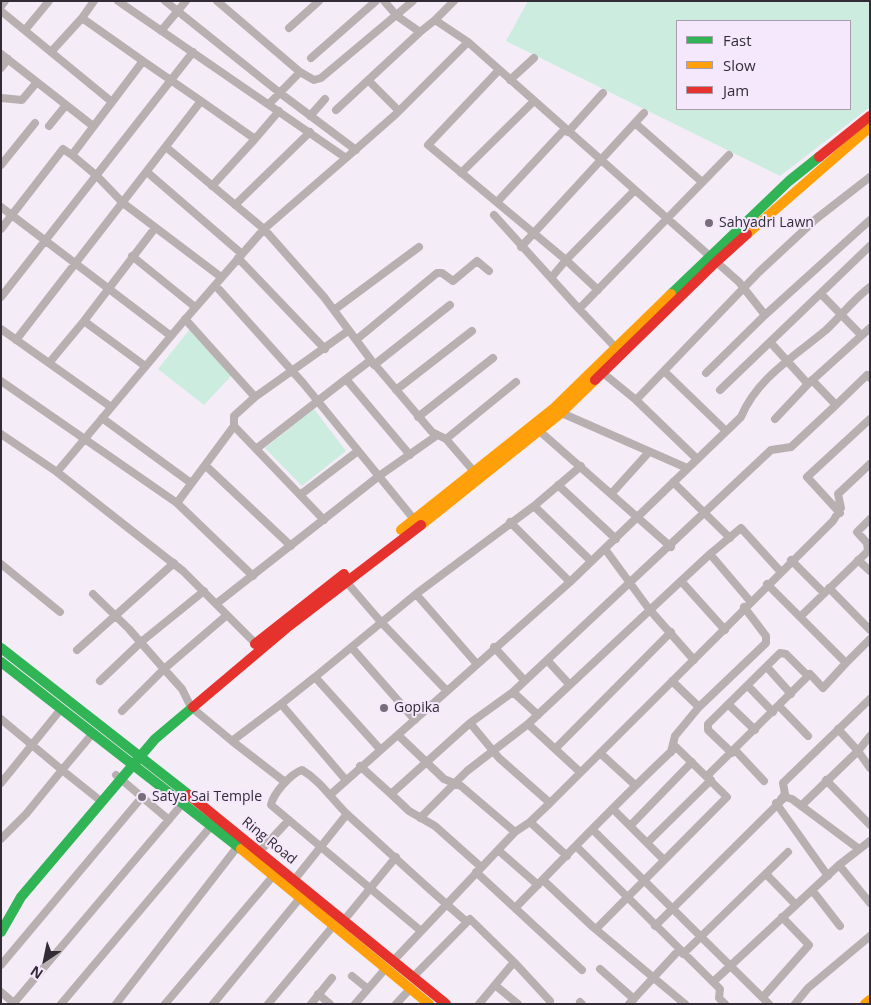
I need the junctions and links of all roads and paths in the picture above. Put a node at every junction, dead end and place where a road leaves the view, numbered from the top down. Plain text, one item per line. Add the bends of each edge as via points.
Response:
1 (5, 1) edge
2 (49, 1) edge
3 (94, 1) edge
4 (118, 1) edge
5 (165, 1) edge
6 (186, 1) edge
7 (216, 1) edge
8 (320, 1) edge
9 (376, 1) edge
10 (384, 1) edge
11 (414, 1) edge
12 (454, 1) edge
13 (1, 6) edge
14 (1, 11) edge
15 (177, 12) junction
16 (397, 16) junction
17 (82, 18) junction
18 (435, 20) junction
19 (289, 28) dead end
20 (25, 30) junction
21 (160, 31) junction
22 (420, 32) junction
23 (468, 42) junction
24 (52, 52) junction
25 (193, 52) junction
26 (1, 54) edge
27 (311, 58) dead end
28 (534, 58) dead end
29 (8, 59) junction
30 (143, 60) junction
31 (1, 68) edge
32 (499, 70) junction
33 (300, 72) junction
34 (172, 80) junction
35 (368, 80) junction
36 (510, 80) junction
37 (38, 82) junction
38 (280, 93) junction
39 (603, 93) dead end
40 (1, 98) edge
41 (325, 99) dead end
42 (202, 101) junction
43 (534, 101) junction
44 (112, 102) junction
45 (269, 104) junction
46 (66, 105) junction
47 (336, 110) dead end
48 (399, 110) junction
49 (279, 111) junction
50 (644, 113) dead end
51 (310, 116) junction
52 (870, 116) edge
53 (35, 123) dead end
54 (634, 123) junction
55 (49, 126) dead end
56 (93, 126) junction
57 (870, 127) edge
58 (566, 130) junction
59 (310, 132) junction
60 (255, 139) junction
61 (166, 147) junction
62 (356, 150) junction
63 (72, 155) junction
64 (729, 155) dead end
65 (346, 158) junction
66 (600, 160) junction
67 (1, 165) edge
68 (147, 172) junction
69 (461, 173) junction
70 (97, 176) junction
71 (870, 177) edge
72 (702, 182) junction
73 (212, 186) junction
74 (635, 190) junction
75 (497, 202) junction
76 (123, 203) junction
77 (235, 205) junction
78 (1, 208) edge
79 (11, 215) junction
80 (494, 215) dead end
81 (666, 217) junction
82 (870, 220) edge
83 (155, 228) junction
84 (1, 229) edge
85 (264, 229) junction
86 (534, 232) junction
87 (46, 241) junction
88 (870, 246) edge
89 (419, 247) dead end
90 (521, 247) junction
91 (132, 256) junction
92 (240, 256) junction
93 (712, 259) junction
94 (566, 260) junction
95 (74, 263) junction
96 (489, 271) dead end
97 (221, 277) junction
98 (552, 278) junction
99 (215, 285) junction
100 (870, 286) edge
101 (108, 288) junction
102 (745, 288) junction
103 (598, 290) junction
104 (821, 294) junction
105 (1, 298) edge
106 (450, 305) dead end
107 (195, 307) junction
108 (578, 309) junction
109 (334, 310) junction
110 (840, 314) junction
111 (765, 315) junction
112 (185, 319) junction
113 (84, 321) junction
114 (1, 329) edge
115 (348, 331) junction
116 (472, 332) dead end
117 (867, 332) edge
118 (171, 336) junction
119 (16, 340) junction
120 (356, 340) junction
121 (770, 342) junction
122 (616, 348) junction
123 (325, 349) junction
124 (493, 358) dead end
125 (787, 360) junction
126 (373, 362) junction
127 (49, 363) junction
128 (145, 366) junction
129 (664, 371) junction
130 (293, 372) junction
131 (603, 373) junction
132 (706, 373) dead end
133 (869, 375) edge
134 (346, 379) junction
135 (1, 381) edge
136 (516, 382) dead end
137 (810, 382) junction
138 (396, 390) junction
139 (720, 390) dead end
140 (255, 397) junction
141 (318, 400) junction
142 (636, 400) junction
143 (836, 405) junction
144 (111, 407) junction
145 (557, 411) junction
146 (418, 416) junction
147 (102, 418) junction
148 (775, 419) dead end
149 (870, 419) edge
150 (234, 426) junction
151 (536, 428) junction
152 (726, 431) junction
153 (1, 434) edge
154 (436, 436) junction
155 (84, 439) junction
156 (446, 439) junction
157 (256, 449) junction
158 (358, 451) junction
159 (649, 452) junction
160 (410, 455) junction
161 (697, 459) junction
162 (870, 464) edge
163 (204, 465) junction
164 (581, 466) junction
165 (687, 468) junction
166 (56, 472) junction
167 (477, 475) junction
168 (379, 476) junction
169 (673, 482) junction
170 (191, 483) junction
171 (558, 485) junction
172 (612, 493) junction
173 (300, 495) junction
174 (177, 503) junction
175 (534, 506) junction
176 (705, 513) junction
177 (840, 513) junction
178 (639, 516) junction
179 (324, 520) junction
180 (870, 520) edge
181 (416, 522) junction
182 (510, 522) junction
183 (730, 538) junction
184 (616, 539) junction
185 (290, 546) junction
186 (671, 547) junction
187 (605, 549) junction
188 (710, 554) junction
189 (791, 560) junction
190 (858, 560) junction
191 (591, 561) junction
192 (1, 564) edge
193 (174, 564) junction
194 (780, 571) junction
195 (870, 571) edge
196 (254, 576) junction
197 (343, 578) junction
198 (681, 581) junction
199 (570, 582) junction
200 (631, 584) junction
201 (767, 584) junction
202 (204, 591) junction
203 (827, 591) junction
204 (94, 594) dead end
205 (416, 594) junction
206 (216, 604) junction
207 (747, 604) junction
208 (649, 609) junction
209 (60, 612) dead end
210 (227, 615) junction
211 (116, 616) junction
212 (801, 616) junction
213 (381, 622) junction
214 (725, 630) junction
215 (870, 630) edge
216 (671, 632) junction
217 (870, 639) edge
218 (141, 642) junction
219 (258, 647) junction
220 (1, 648) edge
221 (352, 648) junction
222 (494, 648) junction
223 (76, 650) dead end
224 (547, 660) junction
225 (694, 660) junction
226 (1, 662) edge
227 (476, 663) junction
228 (845, 664) junction
229 (767, 667) junction
230 (164, 669) junction
231 (808, 676) junction
232 (315, 677) junction
233 (524, 680) junction
234 (100, 681) dead end
235 (672, 681) junction
236 (569, 684) junction
237 (748, 686) junction
238 (447, 691) junction
239 (513, 692) junction
240 (791, 694) junction
241 (870, 699) edge
242 (281, 704) junction
243 (189, 705) junction
244 (729, 705) junction
245 (779, 706) junction
246 (699, 707) junction
247 (61, 709) junction
248 (122, 711) dead end
249 (773, 712) junction
250 (538, 716) junction
251 (1, 719) edge
252 (415, 720) junction
253 (470, 723) junction
254 (528, 724) junction
255 (838, 729) junction
256 (755, 730) junction
257 (93, 734) junction
258 (398, 735) junction
259 (808, 736) dead end
260 (870, 736) edge
261 (232, 741) junction
262 (32, 745) junction
263 (380, 748) junction
264 (554, 749) junction
265 (493, 750) junction
266 (858, 751) junction
267 (671, 752) junction
268 (733, 752) junction
269 (138, 753) junction
270 (600, 753) junction
271 (692, 762) junction
272 (131, 763) junction
273 (425, 763) junction
274 (360, 766) junction
275 (870, 768) edge
276 (62, 770) junction
277 (580, 772) junction
278 (118, 777) junction
279 (709, 778) junction
280 (345, 780) junction
281 (826, 780) junction
282 (764, 781) dead end
283 (285, 782) junction
284 (1, 783) edge
285 (453, 784) junction
286 (635, 785) junction
287 (391, 794) junction
288 (330, 795) junction
289 (142, 797) junction
290 (97, 798) junction
291 (779, 801) junction
292 (183, 803) junction
293 (550, 803) junction
294 (801, 806) junction
295 (612, 809) junction
296 (347, 814) junction
297 (420, 818) junction
298 (169, 820) junction
299 (288, 820) junction
300 (530, 822) junction
301 (212, 825) junction
302 (870, 825) edge
303 (630, 826) junction
304 (593, 830) junction
305 (515, 832) junction
306 (1, 839) edge
307 (870, 841) edge
308 (647, 843) junction
309 (238, 846) junction
310 (320, 847) junction
311 (577, 847) junction
312 (498, 850) junction
313 (859, 850) junction
314 (260, 851) junction
315 (788, 852) dead end
316 (567, 856) junction
317 (396, 857) junction
318 (664, 860) junction
319 (839, 866) junction
320 (478, 870) junction
321 (766, 874) junction
322 (274, 875) junction
323 (828, 876) junction
324 (295, 879) junction
325 (645, 881) junction
326 (541, 882) junction
327 (370, 888) junction
328 (812, 890) junction
329 (627, 897) junction
330 (300, 898) junction
331 (869, 901) edge
332 (447, 904) junction
333 (796, 905) junction
334 (516, 907) junction
335 (672, 908) junction
336 (782, 917) junction
337 (345, 919) junction
338 (1, 920) edge
339 (467, 922) junction
340 (334, 925) junction
341 (655, 926) junction
342 (840, 926) dead end
343 (596, 929) junction
344 (421, 931) junction
345 (1, 932) edge
346 (701, 936) junction
347 (870, 936) edge
348 (681, 952) junction
349 (394, 960) junction
350 (514, 962) junction
351 (1, 964) edge
352 (729, 964) junction
353 (386, 968) junction
354 (600, 969) dead end
355 (582, 970) dead end
356 (352, 976) dead end
357 (414, 976) junction
358 (332, 978) dead end
359 (654, 978) junction
360 (713, 982) junction
361 (495, 985) junction
362 (411, 988) junction
363 (368, 989) junction
364 (1, 992) edge
365 (318, 994) junction
366 (763, 997) junction
367 (550, 1001) dead end
368 (633, 1002) edge
369 (14, 1004) edge
370 (61, 1004) edge
371 (116, 1004) edge
372 (165, 1004) edge
373 (213, 1004) edge
374 (268, 1004) edge
375 (311, 1004) edge
376 (330, 1004) edge
377 (355, 1004) edge
378 (396, 1004) edge
379 (430, 1004) edge
380 (446, 1004) edge
381 (479, 1004) edge
382 (518, 1004) edge
383 (684, 1004) edge
384 (725, 1004) edge
385 (769, 1004) edge
386 (795, 1004) edge

1 - 13 street
2 - 20 street
3 - 17 street
4 - 21 street
5 - 15 street
6 - 15 street
7 - 33 street
8 - 19 street
9 - 27 street
10 - 16 street
11 - 16 street
12 - 18 street
14 - 20 street
15 - 21 street
15 - 38 street
16 - 22 street
16 - 33 street via 321,78 314,80
17 - 24 street
17 - 30 street
18 - 22 street
18 - 23 street
20 - 24 street
21 - 25 street
22 - 35 street
23 - 32 street
23 - 48 street
24 - 44 street
25 - 34 street
25 - 45 street
26 - 29 street
28 - 36 street
29 - 31 street
29 - 37 street
30 - 34 street
30 - 44 street
32 - 36 street
32 - 69 street via 428,144
33 - 38 street
34 - 42 street
34 - 70 street
35 - 47 street
35 - 48 street
36 - 43 street
37 - 40 street via 22,100
37 - 46 street
38 - 45 street
38 - 51 street
39 - 58 street
41 - 51 street
42 - 60 street
42 - 61 street
43 - 58 street
43 - 69 street
44 - 56 street
45 - 49 street
46 - 55 street
46 - 56 street
48 - 62 street
49 - 59 street
49 - 60 street
50 - 54 street
51 - 62 street
52 - 93 main road via 790,181
53 - 67 street
54 - 66 street
54 - 72 street
56 - 63 street
57 - 93 main road
58 - 66 street
58 - 75 street
59 - 65 street
59 - 77 street
60 - 73 street
61 - 68 street
61 - 73 street
62 - 65 street
63 - 70 street
63 - 79 street via 63,150
64 - 72 street
65 - 85 street
66 - 74 street
66 - 86 street
68 - 76 street
68 - 92 street
69 - 75 street
70 - 76 street
70 - 87 street
71 - 102 street via 798,236
72 - 81 street
73 - 77 street
74 - 81 street
74 - 94 street
75 - 86 street
76 - 83 street
76 - 95 street
77 - 85 street
78 - 79 street
79 - 84 street
79 - 87 street
80 - 90 street
81 - 93 street
81 - 103 street
82 - 111 street
83 - 91 street
83 - 97 street
85 - 92 street
85 - 109 street
86 - 90 street
86 - 94 street
87 - 95 street
87 - 105 street
88 - 104 street
89 - 109 street
90 - 98 street
91 - 101 street
91 - 107 street
92 - 97 street
92 - 123 street
93 - 102 street
93 - 122 main road
93 - 131 main road
94 - 98 street
94 - 103 street
95 - 101 street
95 - 119 street
96 - 120 street via 476,261 456,280 437,273
97 - 99 street
98 - 108 street
99 - 107 street
99 - 130 street
100 - 110 street
101 - 113 street
101 - 118 street
102 - 111 street
102 - 129 street
103 - 108 street
104 - 110 street
104 - 121 street
106 - 126 street
107 - 112 street
108 - 122 street
109 - 115 street
110 - 117 street
110 - 125 street via 826,330
111 - 132 street
112 - 118 street
112 - 140 street
113 - 127 street
113 - 128 street
114 - 119 street
115 - 120 street
115 - 123 street
116 - 138 street
117 - 137 street
118 - 128 street
119 - 127 street
120 - 126 street
121 - 125 street
121 - 139 street
122 - 145 main road
123 - 130 street
124 - 146 street
125 - 137 street
125 - 152 street via 754,393 741,417
126 - 134 street
126 - 138 street
127 - 144 street
128 - 144 street
129 - 142 street
129 - 152 street
130 - 140 street
130 - 141 street
131 - 142 street
131 - 145 main road
133 - 143 street
134 - 141 street
134 - 160 street
135 - 155 street
136 - 156 street
137 - 143 street
137 - 148 street
138 - 146 street
140 - 150 street via 234,416
141 - 157 street
141 - 158 street
142 - 161 street
143 - 176 street via 791,447 771,450
144 - 147 street
145 - 151 main road
145 - 159 street
146 - 154 street
147 - 155 street
147 - 170 street
149 - 177 street via 807,477
150 - 157 street
150 - 163 street
151 - 164 street
151 - 167 main road
152 - 161 street
153 - 166 street
154 - 156 street
154 - 160 street
155 - 166 street
155 - 174 street
156 - 167 street
157 - 173 street
158 - 168 street
158 - 173 street
159 - 165 street
159 - 172 street
160 - 168 street
161 - 165 street
162 - 177 street via 838,494
163 - 170 street
163 - 185 street
164 - 171 street
164 - 172 street
165 - 169 street
166 - 193 street
167 - 181 main road
168 - 179 street
168 - 181 street
169 - 176 street
169 - 178 street
170 - 174 street
171 - 175 street
171 - 184 street
172 - 178 street
173 - 179 street
174 - 196 street
175 - 182 street
175 - 191 street
176 - 183 street
176 - 186 street
177 - 189 street
178 - 184 street
178 - 186 street
179 - 185 street
180 - 190 street via 858,532 869,547
181 - 197 main road
182 - 199 street
182 - 205 street
183 - 188 street
183 - 194 street via 741,528
184 - 187 street
185 - 196 street
186 - 200 street
187 - 191 street
187 - 200 street
188 - 198 street
188 - 207 street
189 - 194 street
189 - 203 street
190 - 195 street
190 - 203 street
191 - 199 street
192 - 209 street
193 - 202 street
193 - 211 street
194 - 201 street
196 - 206 street
197 - 213 street
197 - 219 main road
198 - 208 street
198 - 214 street
199 - 222 street
200 - 208 street
200 - 224 street
201 - 207 street
201 - 212 street
202 - 206 street
202 - 218 street
203 - 212 street
203 - 215 street
204 - 211 street
205 - 213 street
205 - 227 street
206 - 210 street
207 - 214 street
207 - 246 street via 766,636 766,643
208 - 216 street
208 - 236 street
210 - 219 street
210 - 230 street
211 - 218 street
211 - 223 street
212 - 228 street via 843,658
213 - 221 street
213 - 238 street
214 - 225 street
216 - 225 street
216 - 264 street
217 - 228 street
218 - 230 street
218 - 234 street
219 - 243 main road
220 - 269 main road, Ring Road
221 - 232 street
221 - 252 street
222 - 227 street
222 - 233 street
224 - 233 street
224 - 236 street
225 - 235 street
226 - 247 main road, Ring Road
227 - 238 street
228 - 231 street via 823,688 810,674
229 - 231 street via 784,652
229 - 237 street
229 - 240 street
230 - 243 street via 182,689
230 - 248 street
231 - 240 street
232 - 242 street
232 - 263 street
233 - 239 street
235 - 246 street
235 - 270 street
236 - 250 street
237 - 244 street
237 - 249 street
238 - 252 street
239 - 250 street
239 - 253 street
240 - 245 street
241 - 255 street
242 - 261 street
242 - 280 street
243 - 261 street
243 - 269 main road
244 - 256 street
244 - 268 street via 707,727
245 - 249 street
245 - 259 street
246 - 267 street via 674,736
247 - 257 main road, Ring Road
247 - 262 street
249 - 256 street
250 - 254 street
251 - 262 street
252 - 258 street
253 - 265 street
253 - 273 street
254 - 264 street
254 - 265 street
255 - 266 street
255 - 291 street via 783,783 785,794
256 - 268 street
257 - 272 main road, Ring Road
257 - 276 street
258 - 263 street
258 - 273 street
260 - 266 street
261 - 283 street
262 - 276 street
262 - 284 street
263 - 274 street
264 - 277 street
265 - 285 street
265 - 293 street
266 - 275 street
266 - 281 street
267 - 271 street via 676,747
267 - 286 street
268 - 279 street
268 - 282 street
269 - 272 main road
269 - 314 main road, Ring Road
270 - 277 street
270 - 286 street
271 - 279 street
271 - 303 street
272 - 278 main road
272 - 292 main road, Ring Road
273 - 285 street
273 - 287 street
274 - 280 street
274 - 287 street
276 - 290 street
276 - 306 street
277 - 293 street
278 - 289 street
278 - 290 main road
278 - 345 main road via 21,897
279 - 308 street
279 - 318 street via 726,797
280 - 288 street
281 - 294 street
281 - 302 street
283 - 288 street via 302,770
283 - 299 street via 271,803
285 - 297 street
285 - 305 street via 461,786
286 - 295 street
287 - 297 street
288 - 296 street
289 - 298 street
289 - 351 street
290 - 338 main road via 16,893
291 - 294 street via 788,797
291 - 323 street
291 - 335 street
292 - 298 street
292 - 301 main road, Ring Road
293 - 300 street
294 - 313 street
295 - 303 street
295 - 304 street
296 - 310 street
296 - 317 street
297 - 320 street via 435,826
298 - 369 street
299 - 310 street
299 - 314 street
300 - 305 street
300 - 316 street
301 - 309 main road, Ring Road
301 - 370 street
303 - 308 street
304 - 311 street
304 - 325 street
305 - 312 street
307 - 313 street
308 - 318 street
309 - 322 main road, Ring Road
309 - 371 street
310 - 324 street
310 - 327 street
311 - 316 street
311 - 329 street
312 - 320 street
312 - 326 street
313 - 319 street
314 - 324 main road, Ring Road
315 - 321 street
316 - 326 street
317 - 327 street
317 - 332 street
318 - 325 street
319 - 323 street
319 - 331 street
320 - 332 street
320 - 334 street
321 - 333 street
321 - 346 street
322 - 330 main road, Ring Road
322 - 372 street
323 - 328 street
324 - 337 main road, Ring Road
325 - 329 street
325 - 335 street
326 - 334 street
326 - 343 street
327 - 337 street
327 - 344 street
328 - 333 street
328 - 342 street
329 - 341 street
329 - 343 street
330 - 340 main road, Ring Road
330 - 373 street
332 - 339 street
332 - 344 street
333 - 336 street
334 - 355 street
335 - 341 street
335 - 346 street
336 - 352 street
336 - 366 street via 809,944
337 - 349 main road, Ring Road
339 - 350 street via 470,919
339 - 357 street
340 - 353 main road, Ring Road
340 - 374 street
341 - 348 street
343 - 359 street
344 - 349 street
346 - 348 street
346 - 352 street
347 - 386 street via 808,988
348 - 359 street
348 - 360 street
349 - 357 main road, Ring Road
350 - 361 street
350 - 367 street
352 - 360 street
352 - 366 street
353 - 362 main road, Ring Road
353 - 363 street
354 - 368 street
356 - 363 street
357 - 380 main road, Ring Road
358 - 365 street
359 - 368 street
359 - 383 street
360 - 384 street via 720,989 719,998
361 - 381 street
361 - 382 street
362 - 378 street
362 - 379 main road, Ring Road
363 - 377 street
364 - 369 street
365 - 375 street
365 - 376 street
366 - 385 street

